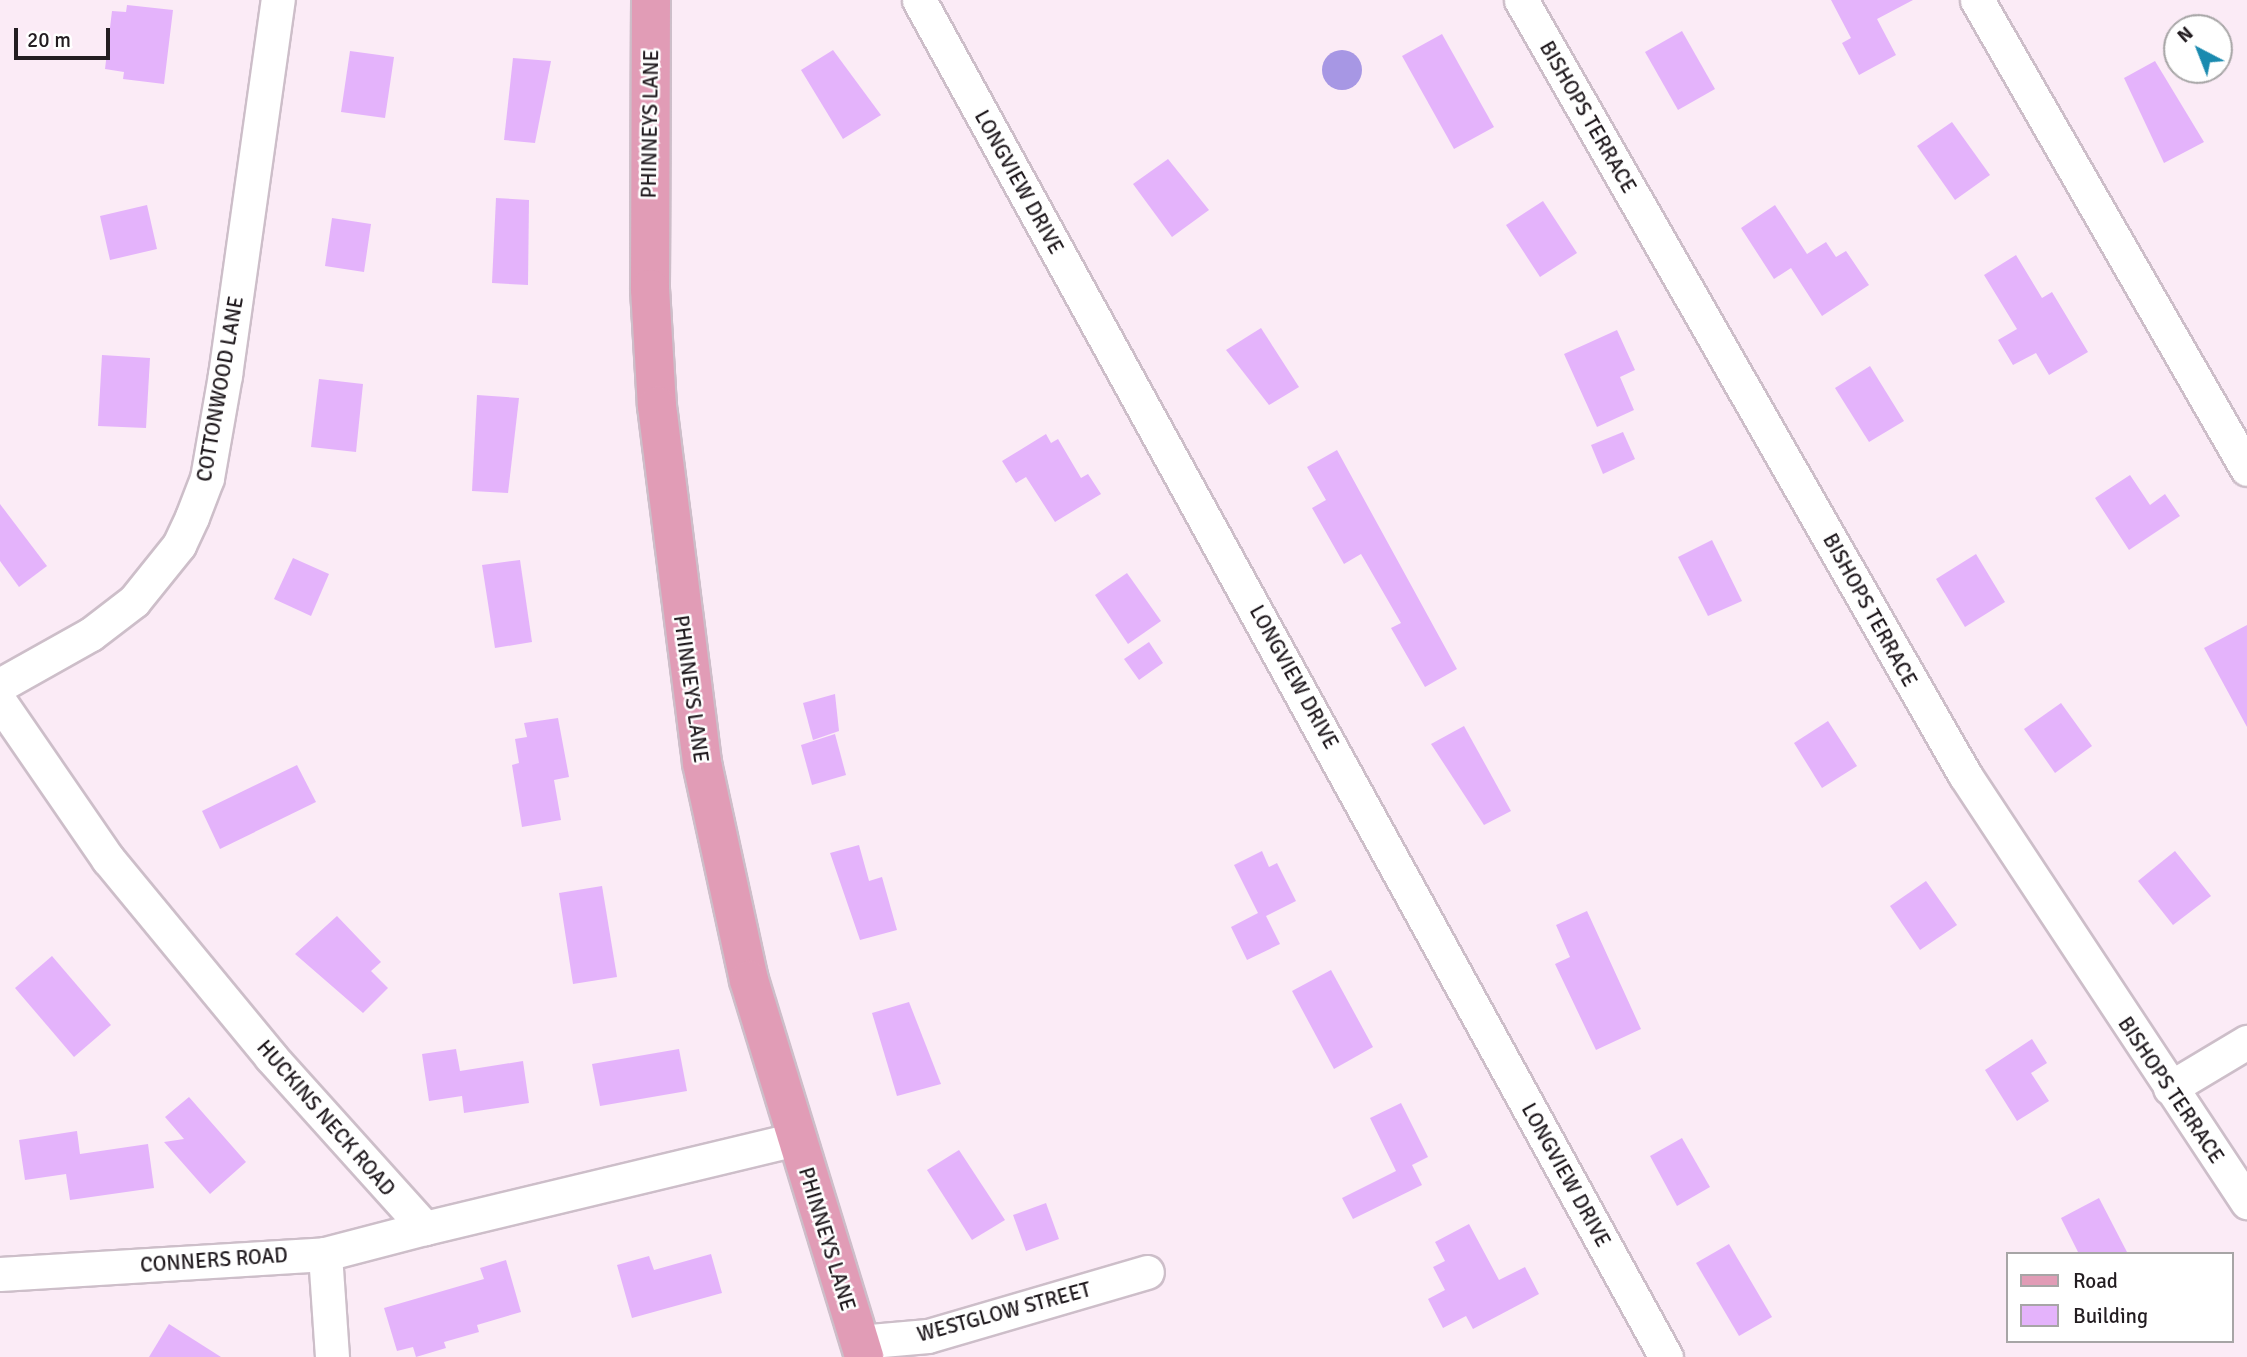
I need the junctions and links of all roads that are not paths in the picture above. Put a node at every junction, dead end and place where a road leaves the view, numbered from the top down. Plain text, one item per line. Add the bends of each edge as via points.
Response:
1 (278, 0) edge
2 (651, 0) edge
3 (919, 0) edge
4 (1521, 0) edge
5 (1978, 0) edge
6 (2247, 469) edge
7 (0, 685) edge
8 (0, 702) edge
9 (2247, 1042) edge
10 (2171, 1088) junction
11 (796, 1139) junction
12 (2247, 1202) edge
13 (425, 1228) junction
14 (325, 1254) junction
15 (1147, 1272) dead end
16 (0, 1274) edge
17 (862, 1350) edge
18 (332, 1357) edge
19 (1666, 1357) edge

1 - 7 street, COTTONWOOD LANE via 223,388 207,478 192,517 179,545 134,601 91,634
2 - 11 main road, PHINNEYS LANE via 650,289 669,529 715,828
3 - 19 street, LONGVIEW DRIVE
4 - 10 street, BISHOPS TERRACE via 1925,707
5 - 6 street
8 - 13 street, HUCKINS NECK ROAD via 116,869 271,1057
9 - 10 street
10 - 12 street, BISHOPS TERRACE
11 - 13 street
11 - 17 main road, PHINNEYS LANE
13 - 14 street, CONNERS ROAD
14 - 16 street, CONNERS ROAD
14 - 18 street
15 - 17 street, WESTGLOW STREET via 928,1336

